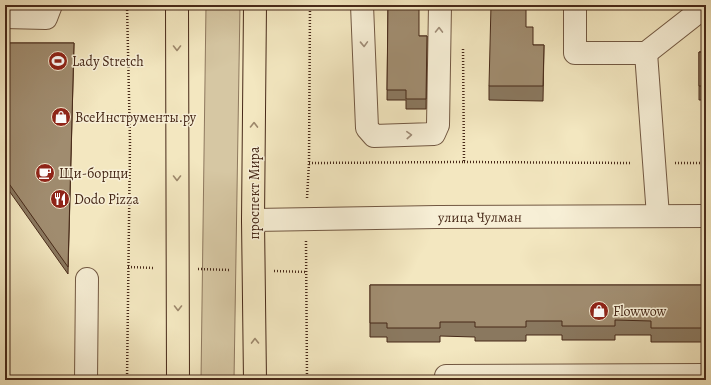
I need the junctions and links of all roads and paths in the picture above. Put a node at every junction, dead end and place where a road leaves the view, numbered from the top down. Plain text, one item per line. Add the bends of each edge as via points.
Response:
1 (51, 5) edge
2 (127, 5) edge
3 (177, 5) edge
4 (255, 5) edge
5 (310, 5) edge
6 (362, 5) edge
7 (440, 5) edge
8 (575, 5) edge
9 (706, 6) edge
10 (5, 17) edge
11 (646, 53) junction
12 (464, 162) dead end
13 (706, 162) edge
14 (654, 163) junction
15 (658, 216) junction
16 (706, 216) edge
17 (306, 219) junction
18 (253, 220) junction
19 (128, 267) junction
20 (178, 269) junction
21 (254, 271) junction
22 (306, 272) junction
23 (87, 279) dead end
24 (706, 375) edge
25 (446, 378) edge
26 (86, 380) edge
27 (127, 380) edge
28 (178, 380) edge
29 (255, 380) edge
30 (307, 380) edge
31 (336, 380) edge

1 - 10 street via 46,18
2 - 19 path via 130,142
3 -> 20 main road
18 -> 4 main road, проспект Мира
5 - 17 path
6 -> 7 street via 367,128 374,136 434,134 438,125
8 - 11 street via 575,53
9 - 11 street
11 - 14 street
12 - 14 path
13 - 14 path
14 - 15 street
15 - 16 street, улица Чулман
15 - 17 street, улица Чулман
17 - 18 street, улица Чулман
17 - 22 path
18 - 21 main road, проспект Мира
19 - 20 path
19 - 27 path
20 - 21 path
20 -> 28 main road
21 - 22 path
29 -> 21 main road, проспект Мира
22 - 30 path
23 - 26 street
24 - 25 street
25 - 31 path

